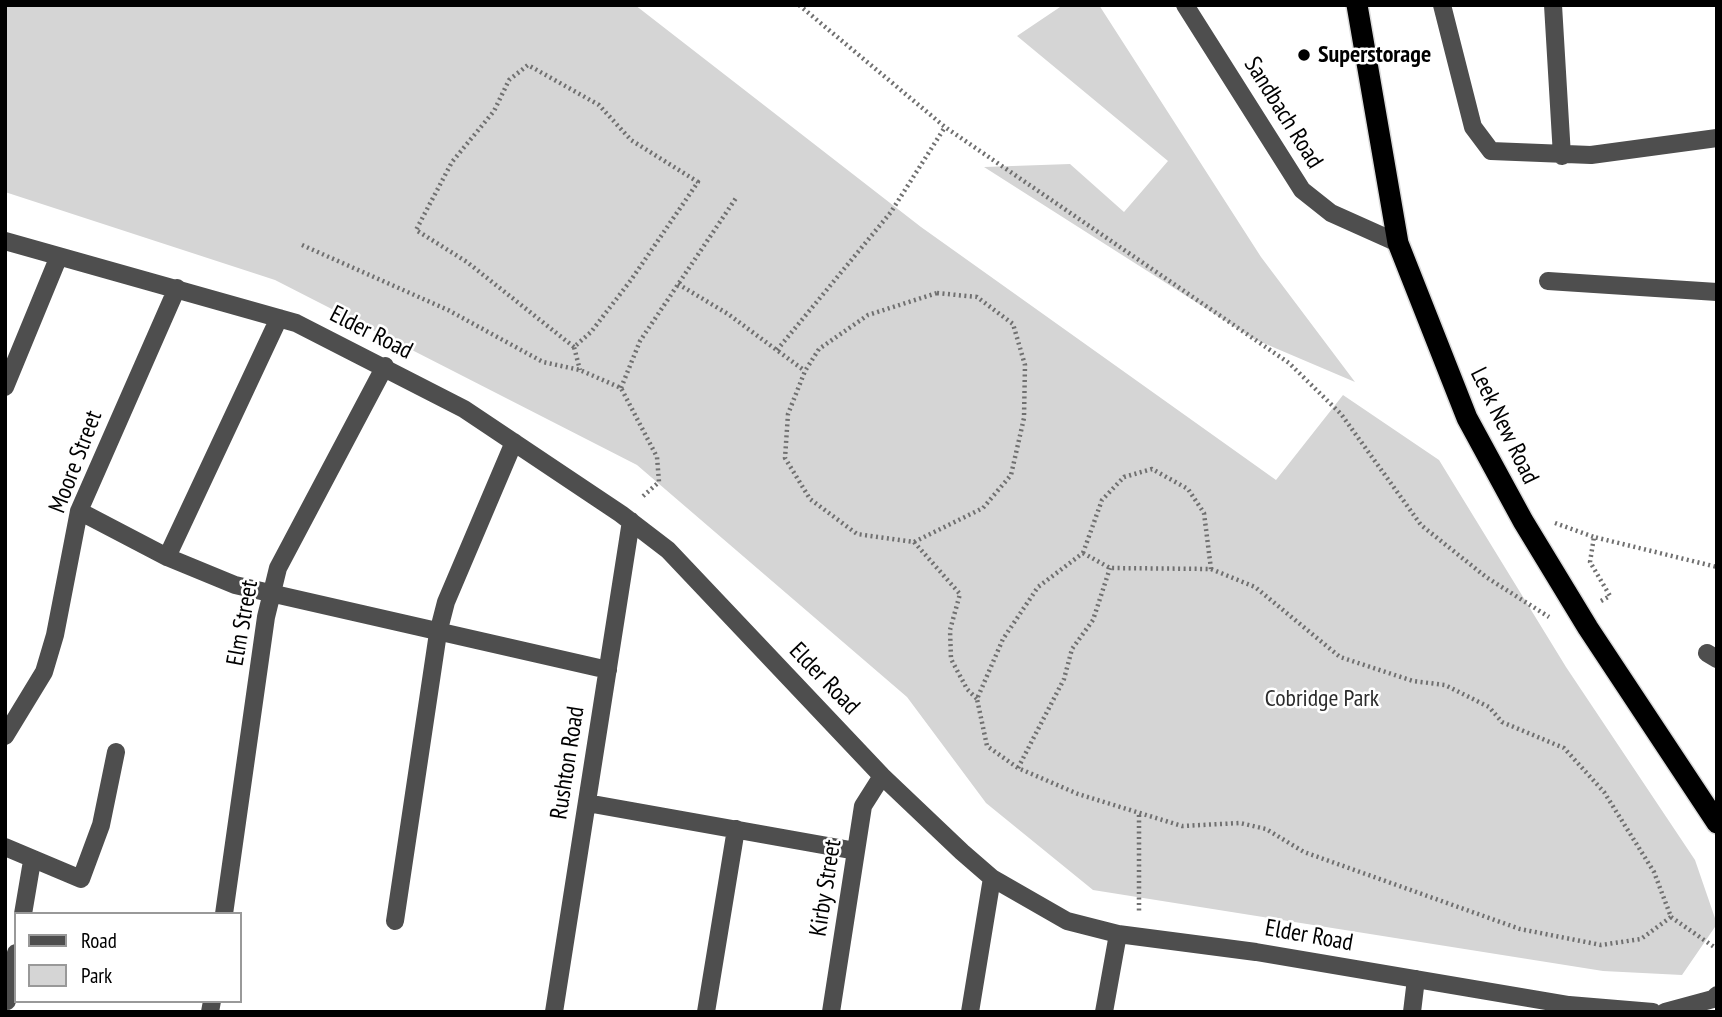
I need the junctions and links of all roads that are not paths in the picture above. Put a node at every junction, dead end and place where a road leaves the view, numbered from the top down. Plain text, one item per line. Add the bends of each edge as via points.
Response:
1 (1185, 5) edge
2 (1357, 5) edge
3 (1441, 5) edge
4 (1553, 5) edge
5 (1717, 138) edge
6 (1562, 156) junction
7 (5, 241) edge
8 (1398, 243) junction
9 (58, 256) junction
10 (1548, 281) dead end
11 (177, 288) junction
12 (1717, 292) edge
13 (279, 318) junction
14 (385, 366) junction
15 (5, 387) edge
16 (514, 442) junction
17 (79, 511) junction
18 (626, 517) junction
19 (167, 557) junction
20 (271, 594) junction
21 (438, 633) junction
22 (608, 670) junction
23 (5, 736) edge
24 (116, 752) dead end
25 (882, 776) junction
26 (587, 803) junction
27 (1717, 823) edge
28 (736, 829) junction
29 (5, 847) edge
30 (856, 851) junction
31 (32, 861) junction
32 (992, 878) junction
33 (23, 912) edge
34 (224, 912) edge
35 (395, 921) dead end
36 (1118, 934) junction
37 (14, 964) edge
38 (1416, 979) junction
39 (1717, 995) edge
40 (7, 1002) dead end
41 (1589, 1009) edge
42 (554, 1012) edge
43 (706, 1012) edge
44 (831, 1012) edge
45 (970, 1012) edge
46 (1104, 1012) edge
47 (1412, 1012) edge
48 (1653, 1012) edge
49 (1665, 1012) edge

1 - 8 street, Sandbach Road via 1302,190 1331,213
2 - 8 highway, Leek New Road
3 - 6 street via 1473,127 1491,151
4 - 6 street
5 - 6 street via 1623,153
7 - 9 street, Elder Road
8 - 27 highway, Leek New Road via 1467,418 1523,522
9 - 11 street, Elder Road
9 - 15 street
10 - 12 street
11 - 13 street, Elder Road
11 - 17 street, Moore Street
13 - 14 street, Elder Road
13 - 19 street
14 - 16 street, Elder Road
14 - 20 street, Elm Street via 278,568
16 - 18 street, Elder Road
16 - 21 street via 446,602
17 - 19 street
17 - 23 street, Moore Street via 44,672
18 - 22 street, Rushton Road
18 - 25 street, Elder Road via 668,550
19 - 20 street
20 - 21 street
20 - 34 street, Elm Street
21 - 22 street
21 - 35 street
22 - 26 street, Rushton Road
24 - 31 street via 101,825 81,879
25 - 30 street, Kirby Street via 863,806
25 - 32 street, Elder Road
26 - 28 street
26 - 42 street, Rushton Road
28 - 30 street
28 - 43 street
29 - 31 street
30 - 44 street, Kirby Street
31 - 33 street
32 - 36 street, Elder Road via 1067,921
32 - 45 street
36 - 38 street, Elder Road
36 - 46 street
37 - 40 street
38 - 41 street, Elder Road
38 - 47 street
39 - 49 street
41 - 48 street, Elder Road

